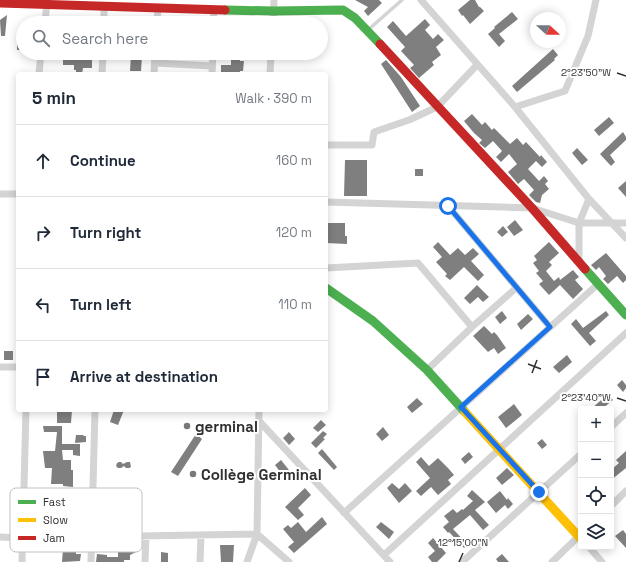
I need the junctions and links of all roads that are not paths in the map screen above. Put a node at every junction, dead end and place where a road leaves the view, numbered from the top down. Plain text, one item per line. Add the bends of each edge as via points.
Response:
1 (274, 0) edge
2 (402, 0) edge
3 (421, 0) edge
4 (596, 0) edge
5 (0, 3) edge
6 (46, 3) edge
7 (104, 7) junction
8 (158, 8) junction
9 (214, 10) junction
10 (274, 11) junction
11 (45, 16) edge
12 (104, 16) edge
13 (157, 16) edge
14 (214, 16) edge
15 (274, 16) edge
16 (368, 31) junction
17 (40, 60) edge
18 (103, 60) edge
19 (213, 60) edge
20 (271, 60) edge
21 (155, 63) joint
22 (477, 64) junction
23 (212, 70) edge
24 (39, 72) edge
25 (102, 72) edge
26 (154, 72) edge
27 (270, 72) edge
28 (437, 107) junction
29 (515, 107) junction
30 (328, 145) edge
31 (0, 194) edge
32 (16, 194) edge
33 (589, 198) junction
34 (328, 202) edge
35 (448, 206) junction
36 (532, 208) junction
37 (611, 222) junction
38 (626, 222) edge
39 (579, 223) junction
40 (626, 238) edge
41 (580, 263) junction
42 (328, 268) edge
43 (598, 284) junction
44 (516, 288) junction
45 (328, 289) edge
46 (626, 315) edge
47 (472, 327) junction
48 (550, 327) junction
49 (626, 333) edge
50 (0, 366) edge
51 (16, 367) edge
52 (428, 370) junction
53 (461, 407) junction
54 (26, 412) edge
55 (95, 412) edge
56 (259, 412) edge
57 (626, 413) edge
58 (259, 421) junction
59 (614, 424) edge
60 (500, 449) junction
61 (578, 457) edge
62 (24, 488) edge
63 (93, 488) edge
64 (626, 491) edge
65 (539, 492) junction
66 (614, 503) edge
67 (344, 514) junction
68 (257, 534) junction
69 (578, 534) edge
70 (201, 535) junction
71 (0, 536) edge
72 (142, 536) edge
73 (146, 536) junction
74 (10, 537) edge
75 (578, 538) edge
76 (592, 550) edge
77 (91, 552) edge
78 (384, 555) junction
79 (91, 562) edge
80 (146, 562) edge
81 (200, 562) edge
82 (247, 562) edge
83 (289, 562) edge
84 (390, 562) edge
85 (462, 562) edge
86 (552, 562) edge
87 (602, 562) edge

1 - 10 street
2 - 16 lane
3 - 22 street
4 - 29 street via 588,36 565,91
5 - 6 street
6 - 7 street
6 - 11 street
7 - 8 street
7 - 12 street
8 - 9 street
8 - 13 street
9 - 10 street
9 - 14 street
10 - 15 street
10 - 16 street via 343,10
16 - 28 street
17 - 24 street
18 - 25 street
19 - 23 street
20 - 27 street
21 - 23 street
21 - 26 street
22 - 28 street
22 - 29 street
28 - 30 street via 374,132 372,145
28 - 36 street
29 - 33 street
31 - 32 street
33 - 37 street
33 - 39 street
34 - 35 street
35 - 36 street
35 - 44 street
36 - 39 street
36 - 41 street
37 - 38 street
37 - 39 street
37 - 40 street
39 - 41 street
41 - 43 street
42 - 47 street via 418,263
43 - 46 street
43 - 48 street
44 - 47 street
44 - 48 street
45 - 52 street via 373,321
47 - 52 street
48 - 53 street
49 - 60 street
50 - 51 street
52 - 53 street
53 - 60 street
53 - 67 street
54 - 62 street
55 - 63 street
56 - 58 street
57 - 59 street
58 - 67 street
58 - 68 street
60 - 65 street
60 - 78 street
61 - 65 street
64 - 66 street
65 - 69 street
65 - 85 street
67 - 78 street
68 - 70 street
68 - 82 street
68 - 83 street
70 - 73 street
70 - 81 street
71 - 74 street
72 - 73 street
73 - 80 street
75 - 86 street
76 - 87 street
77 - 79 street
78 - 84 street

